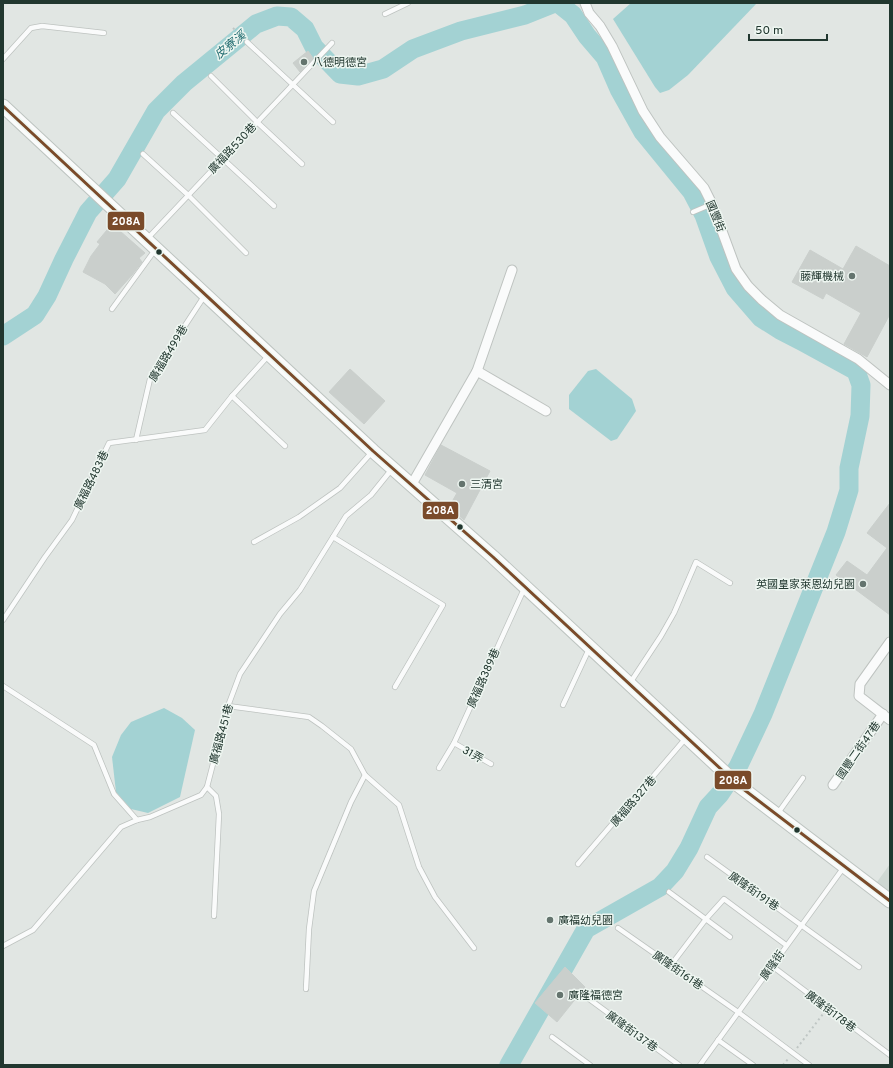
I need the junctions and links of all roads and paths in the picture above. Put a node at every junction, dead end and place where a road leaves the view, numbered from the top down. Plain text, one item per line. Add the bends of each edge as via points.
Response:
1 (408, 3) edge
2 (584, 3) edge
3 (385, 14) dead end
4 (233, 28) dead end
5 (104, 33) dead end
6 (247, 42) joint
7 (332, 43) dead end
8 (3, 59) edge
9 (211, 76) dead end
10 (293, 84) junction
11 (3, 106) edge
12 (173, 113) dead end
13 (257, 122) junction
14 (333, 122) dead end
15 (143, 154) dead end
16 (223, 158) junction
17 (302, 164) dead end
18 (188, 195) junction
19 (712, 204) junction
20 (274, 206) dead end
21 (693, 212) dead end
22 (146, 239) junction
23 (156, 248) junction
24 (246, 253) dead end
25 (512, 270) dead end
26 (206, 294) junction
27 (112, 309) dead end
28 (270, 354) junction
29 (477, 371) junction
30 (890, 385) edge
31 (232, 396) junction
32 (546, 411) dead end
33 (136, 440) junction
34 (285, 446) dead end
35 (373, 451) junction
36 (393, 468) junction
37 (412, 484) junction
38 (333, 537) junction
39 (254, 542) dead end
40 (730, 583) dead end
41 (525, 587) junction
42 (3, 620) edge
43 (890, 642) edge
44 (589, 648) junction
45 (629, 684) junction
46 (3, 686) edge
47 (395, 687) dead end
48 (563, 705) dead end
49 (228, 706) junction
50 (886, 717) edge
51 (687, 737) junction
52 (454, 743) junction
53 (491, 764) dead end
54 (439, 768) dead end
55 (365, 775) junction
56 (803, 778) dead end
57 (833, 785) dead end
58 (207, 787) junction
59 (777, 814) junction
60 (137, 820) junction
61 (706, 857) dead end
62 (578, 864) dead end
63 (844, 866) junction
64 (669, 892) dead end
65 (890, 901) edge
66 (214, 916) dead end
67 (706, 919) junction
68 (802, 924) junction
69 (618, 928) dead end
70 (730, 937) dead end
71 (786, 945) junction
72 (3, 946) edge
73 (474, 948) dead end
74 (671, 965) junction
75 (772, 966) junction
76 (859, 966) dead end
77 (306, 989) dead end
78 (585, 996) dead end
79 (828, 1008) junction
80 (738, 1012) junction
81 (552, 1037) dead end
82 (718, 1040) junction
83 (793, 1053) junction
84 (890, 1055) edge
85 (590, 1065) edge
86 (679, 1065) edge
87 (700, 1065) edge
88 (753, 1065) edge
89 (783, 1065) edge
90 (809, 1065) edge

1 - 3 lane
2 - 19 street, 國豐街 via 612,46 643,111 660,137 704,188
4 - 6 path
5 - 8 lane via 42,26 30,28
6 - 10 lane
7 - 10 lane, 廣福路530巷
9 - 13 lane
10 - 13 lane, 廣福路530巷
10 - 14 lane
11 - 22 street
12 - 16 lane
13 - 16 lane, 廣福路530巷
13 - 17 lane
15 - 18 lane
16 - 18 lane, 廣福路530巷
16 - 20 lane
18 - 22 lane, 廣福路530巷
18 - 24 lane
19 - 21 lane
19 - 30 street, 國豐街 via 736,269 748,286 780,314 858,359
22 - 23 street
23 - 26 street
23 - 27 lane
25 - 29 street
26 - 28 street
26 - 33 lane, 廣福路499巷 via 150,379
28 - 31 lane, 廣福路483巷
28 - 35 street
29 - 32 street
29 - 37 street
31 - 33 lane, 廣福路483巷 via 205,430
31 - 34 lane
33 - 42 lane, 廣福路483巷 via 109,443 72,520
35 - 36 street
35 - 39 lane via 340,488 299,517
36 - 37 street
36 - 38 lane, 廣福路451巷 via 371,495 346,516
37 - 41 street
38 - 47 lane via 443,605
38 - 49 lane, 廣福路451巷 via 300,590 280,614 240,674
40 - 45 lane via 696,562 674,613
41 - 44 street
41 - 52 lane, 廣福路389巷
43 - 50 street via 860,684 859,696
44 - 45 street
44 - 48 lane
45 - 51 street
46 - 60 lane via 94,745 114,794
49 - 55 lane via 309,717 351,749
49 - 58 lane, 廣福路451巷
50 - 57 street, 國豐二街47巷
51 - 59 street via 738,785
51 - 62 lane, 廣福路327巷
52 - 53 lane, 31弄
52 - 54 lane, 廣福路389巷
55 - 73 lane via 399,805 419,867 435,897
55 - 77 lane via 314,891
56 - 59 lane
58 - 60 lane via 202,795
58 - 66 lane via 216,796 219,814
59 - 63 street
60 - 72 lane via 121,827 33,930
61 - 68 lane, 廣隆街191巷
63 - 65 street
63 - 68 lane, 廣隆街
64 - 67 lane
67 - 70 lane
67 - 71 lane via 724,899
67 - 74 lane
68 - 71 lane, 廣隆街
68 - 76 lane, 廣隆街191巷
69 - 74 lane, 廣隆街161巷
71 - 75 lane, 廣隆街
74 - 80 lane, 廣隆街161巷
75 - 79 lane, 廣隆街178巷
75 - 80 lane, 廣隆街
78 - 86 lane, 廣隆街137巷
79 - 83 path
79 - 84 lane, 廣隆街178巷
80 - 82 lane, 廣隆街
80 - 83 lane, 廣隆街161巷
81 - 85 lane
82 - 87 lane, 廣隆街
82 - 88 lane
83 - 89 path
83 - 90 lane, 廣隆街161巷

